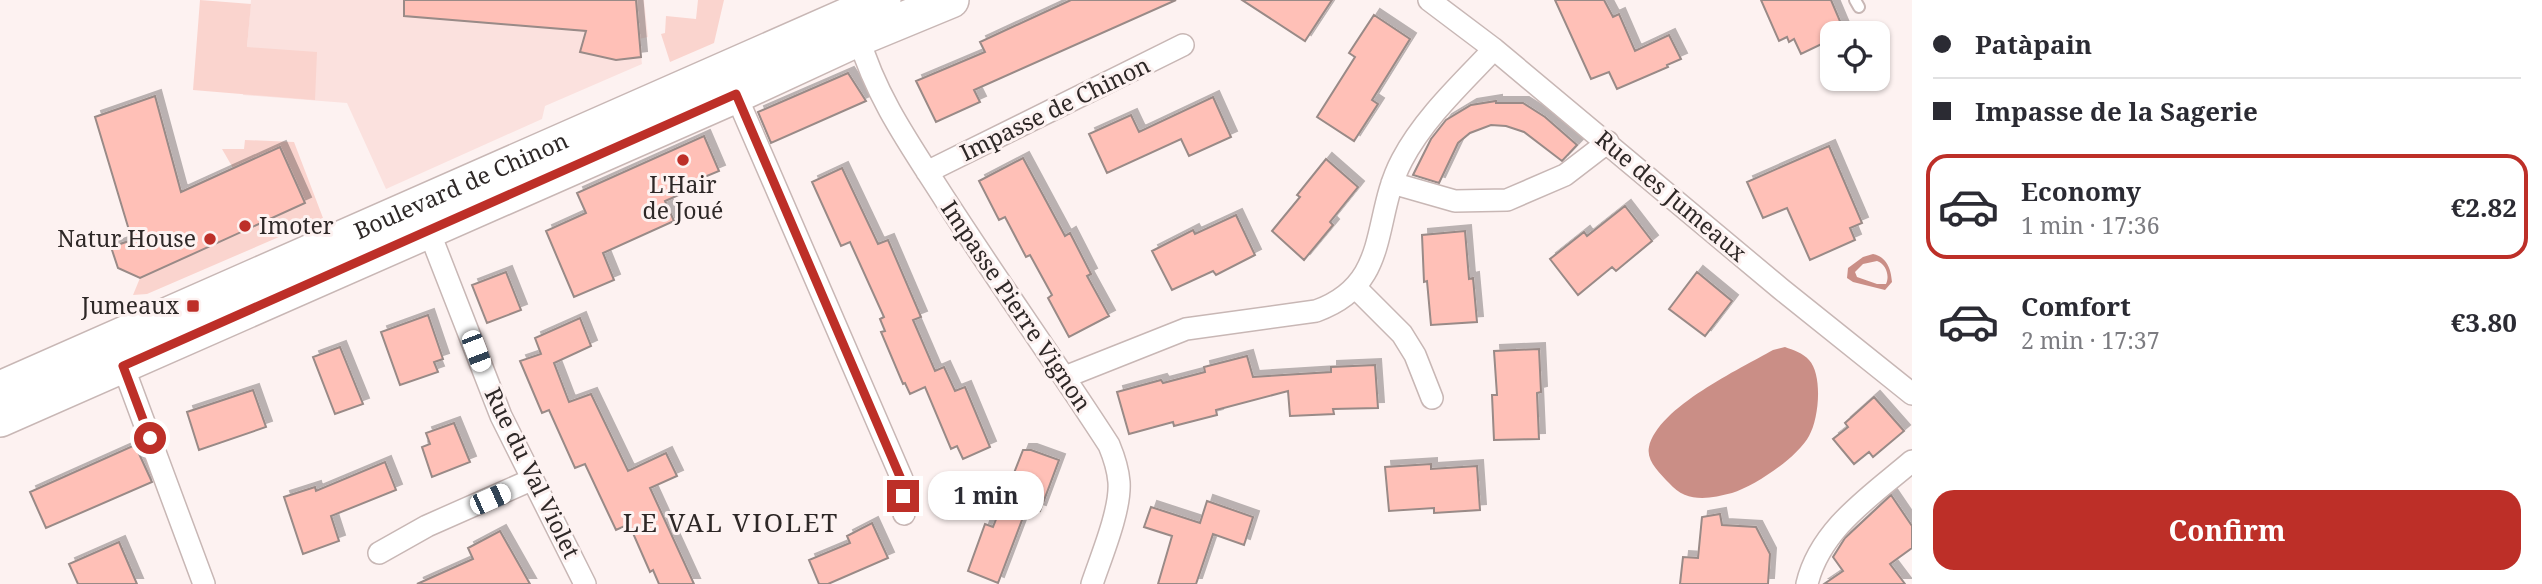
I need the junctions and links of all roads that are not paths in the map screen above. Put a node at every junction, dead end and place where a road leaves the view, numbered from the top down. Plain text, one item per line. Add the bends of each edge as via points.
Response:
1 (883, 0) edge
2 (951, 0) edge
3 (1429, 0) edge
4 (859, 38) junction
5 (1183, 46) dead end
6 (1494, 49) junction
7 (730, 82) junction
8 (1608, 142) junction
9 (928, 172) junction
10 (1392, 184) junction
11 (424, 217) junction
12 (1356, 288) junction
13 (123, 366) junction
14 (1065, 377) junction
15 (0, 390) edge
16 (1912, 394) edge
17 (1432, 398) dead end
18 (0, 419) edge
19 (1912, 461) edge
20 (531, 480) junction
21 (904, 514) dead end
22 (379, 553) dead end
23 (205, 584) edge
24 (584, 584) edge
25 (1092, 584) edge
26 (1807, 584) edge

1 - 7 main road, Boulevard de Chinon
2 - 4 main road, Boulevard de Chinon
3 - 6 street, Rue des Jumeaux
4 - 7 main road, Boulevard de Chinon
4 - 9 street, Impasse Pierre Vignon via 881,98
5 - 9 street, Impasse de Chinon
6 - 8 street, Rue des Jumeaux
6 - 10 street via 1422,129
7 - 11 main road, Boulevard de Chinon
7 - 21 street via 901,479
8 - 10 street via 1565,175 1507,200 1455,201
8 - 16 street, Rue des Jumeaux
9 - 14 street, Impasse Pierre Vignon
10 - 12 street via 1374,255
11 - 13 main road, Boulevard de Chinon
11 - 15 main road, Boulevard de Chinon
11 - 20 street, Rue du Val Violet via 501,416
12 - 14 street via 1317,311 1168,335
12 - 17 street via 1402,334
13 - 18 main road, Boulevard de Chinon
13 - 23 street
14 - 25 street, Impasse Pierre Vignon via 1109,444 1120,485
19 - 26 street via 1829,535 1816,554
20 - 22 street via 427,526
20 - 24 street, Rue du Val Violet

